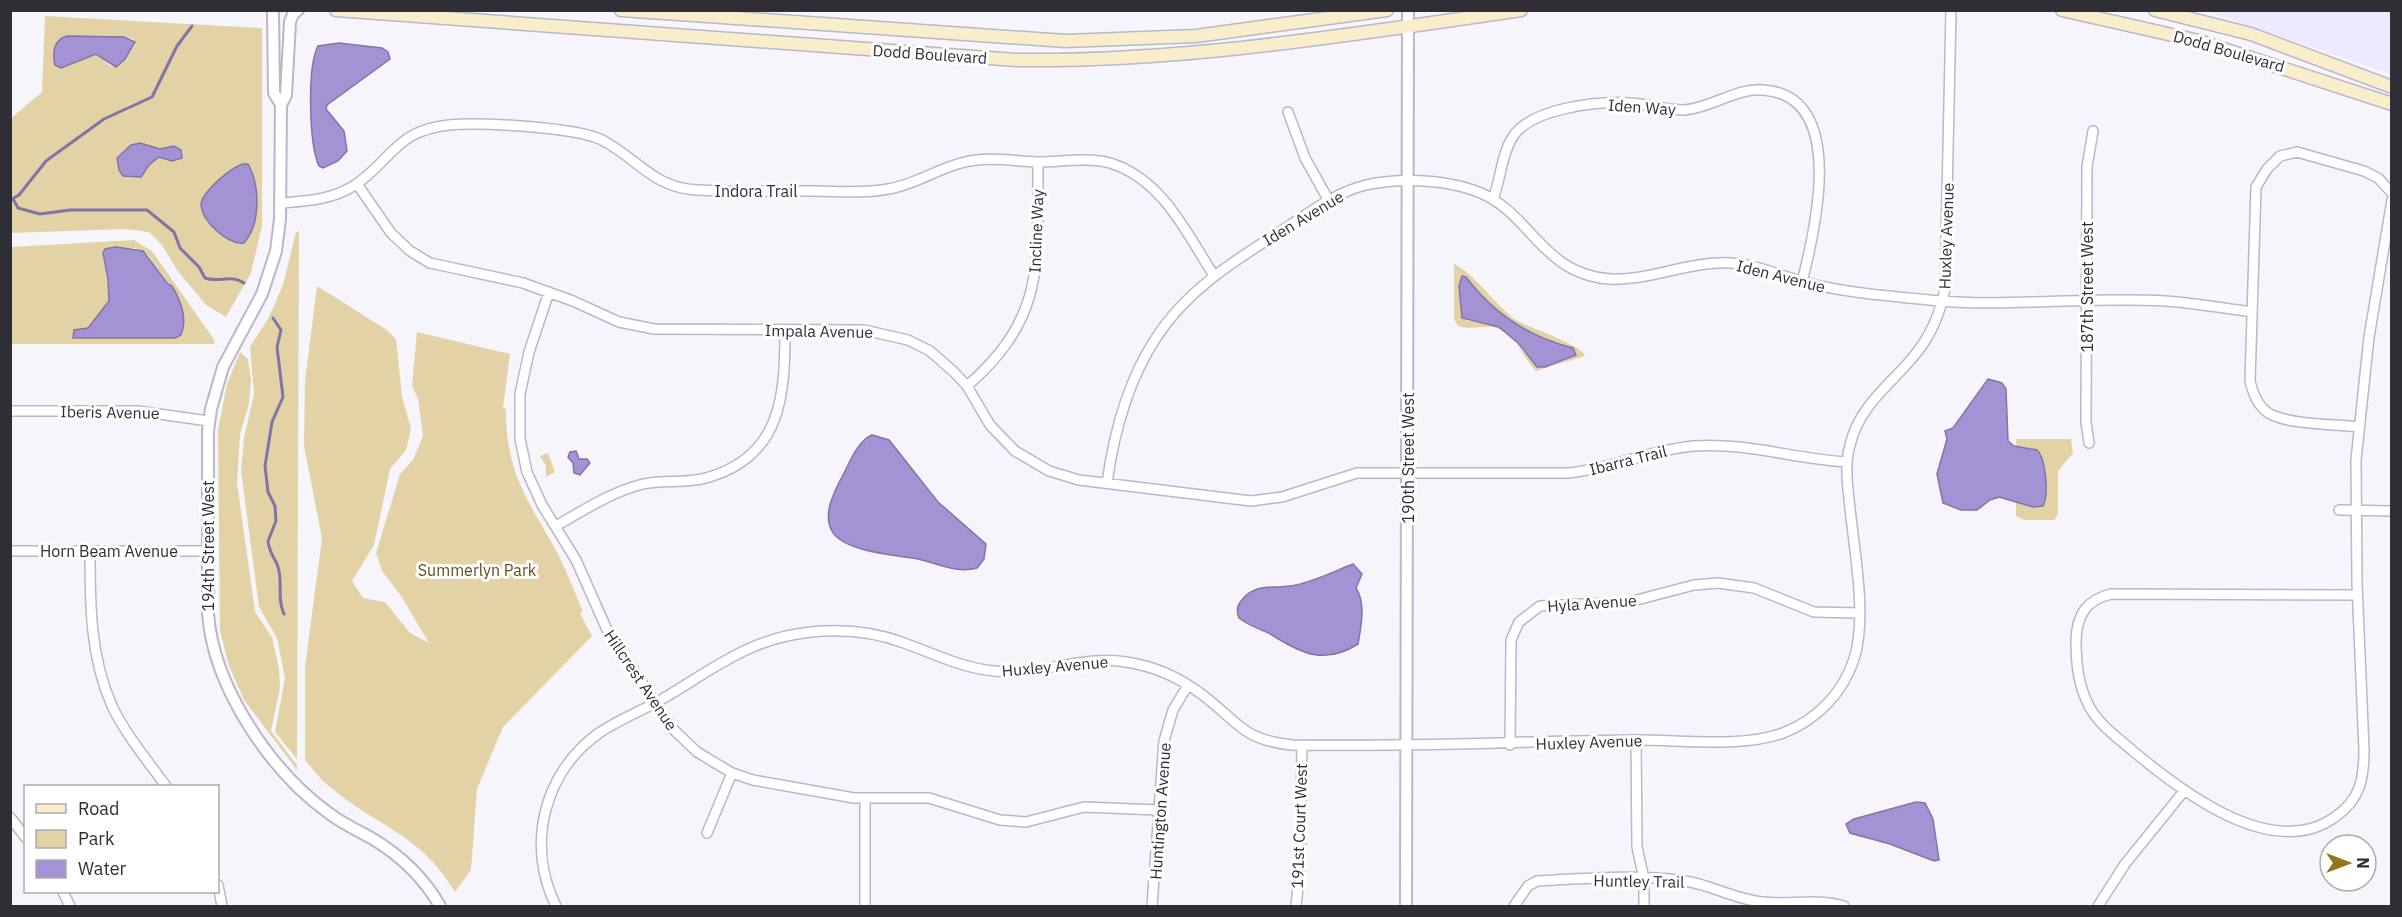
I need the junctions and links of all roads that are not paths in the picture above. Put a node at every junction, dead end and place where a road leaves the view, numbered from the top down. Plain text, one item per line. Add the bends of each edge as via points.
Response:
1 (273, 10) edge
2 (298, 10) edge
3 (336, 10) edge
4 (621, 10) edge
5 (1387, 10) edge
6 (1408, 10) edge
7 (1521, 10) edge
8 (1951, 10) edge
9 (2062, 10) edge
10 (2155, 10) edge
11 (1409, 27) junction
12 (2391, 87) edge
13 (2391, 104) edge
14 (281, 105) junction
15 (1288, 112) dead end
16 (2093, 131) dead end
17 (1038, 162) junction
18 (1408, 182) junction
19 (357, 184) junction
20 (2391, 193) edge
21 (1493, 199) junction
22 (2391, 200) edge
23 (1329, 201) junction
24 (281, 203) junction
25 (1213, 274) junction
26 (1802, 282) junction
27 (549, 292) junction
28 (1942, 302) junction
29 (2087, 303) junction
30 (2252, 312) junction
31 (785, 330) junction
32 (967, 386) junction
33 (10, 411) edge
34 (209, 421) junction
35 (2359, 427) junction
36 (2089, 443) dead end
37 (1847, 462) junction
38 (1408, 473) junction
39 (1107, 483) junction
40 (2339, 510) dead end
41 (2355, 510) junction
42 (2391, 511) edge
43 (556, 526) junction
44 (10, 551) edge
45 (90, 551) junction
46 (208, 551) junction
47 (2357, 595) junction
48 (1859, 613) junction
49 (1188, 685) junction
50 (656, 703) junction
51 (1636, 740) junction
52 (1302, 745) junction
53 (1406, 745) junction
54 (1510, 745) junction
55 (732, 773) junction
56 (165, 785) edge
57 (2184, 791) junction
58 (865, 798) junction
59 (1158, 810) junction
60 (10, 817) edge
61 (707, 833) dead end
62 (24, 835) edge
63 (1644, 879) junction
64 (219, 890) edge
65 (1780, 904) edge
66 (222, 906) edge
67 (440, 906) edge
68 (556, 906) edge
69 (865, 906) edge
70 (1152, 906) edge
71 (1296, 906) edge
72 (1406, 906) edge
73 (1514, 906) edge
74 (1644, 906) edge
75 (1844, 906) edge
76 (2098, 906) edge

1 - 14 street, 194th Street West via 274,93
2 - 14 street, 194th Street West via 290,22 286,95
3 - 11 main road, Dodd Boulevard via 1071,61 1217,51
4 - 5 main road, Dodd Boulevard via 1066,41 1196,36
6 - 11 street, 190th Street West
7 - 11 main road, Dodd Boulevard
8 - 28 street, Huxley Avenue via 1948,263
9 - 13 main road, Dodd Boulevard via 2199,41
10 - 12 main road, Dodd Boulevard via 2251,34
11 - 18 street, 190th Street West
14 - 24 street, 194th Street West
15 - 23 street via 1305,158
16 - 29 street, 187th Street West via 2088,154
17 - 19 street, Indora Trail via 974,160 909,185 879,191 696,190 656,178 611,145 588,134 460,124 412,136 392,149
17 - 25 street, Indora Trail via 1103,162 1135,174 1167,203
17 - 32 street, Incline Way via 1037,266 1030,298 1004,350
18 - 21 street, Iden Avenue via 1454,185
18 - 23 street, Iden Avenue via 1365,186
18 - 38 street, 190th Street West
19 - 24 street, Indora Trail via 318,200
19 - 27 street, Impala Avenue via 391,233 420,258 442,268
20 - 30 street via 2387,185 2364,171 2297,152 2280,156 2256,187
21 - 26 street, Iden Avenue via 1514,215 1546,252 1588,275 1631,278 1682,266 1727,263
21 - 26 street, Iden Way via 1510,141 1524,124 1542,114 1614,103 1694,109 1746,91 1774,92 1788,97 1806,113 1818,143 1817,215
22 - 35 street
23 - 25 street, Iden Avenue
24 - 34 street, 194th Street West via 278,241 268,278 223,367
25 - 39 street, Iden Avenue via 1176,311 1143,359 1118,420
26 - 28 street, Iden Avenue
27 - 31 street, Impala Avenue via 640,327
27 - 43 street, Hillcrest Avenue via 522,379 519,428 527,472
28 - 29 street, Iden Avenue
28 - 37 street, Huxley Avenue via 1921,347 1860,418
29 - 30 street, Iden Avenue via 2162,301
29 - 36 street, 187th Street West
30 - 35 street via 2250,381 2263,408 2291,420
31 - 32 street, Impala Avenue via 856,329 894,335 930,351
31 - 43 street via 784,387 779,410 764,438 743,459 706,478 658,481 625,490
32 - 39 street, Impala Avenue via 990,425 1021,456 1064,476
33 - 34 street, Iberis Avenue via 137,411
34 - 46 street, 194th Street West
35 - 41 street
37 - 38 street, Ibarra Trail via 1757,448 1707,445 1666,450 1568,473
37 - 48 street, Huxley Avenue
38 - 39 street, Impala Avenue via 1350,474 1282,497 1251,501
38 - 53 street, 190th Street West
40 - 41 street
41 - 42 street
41 - 47 street
43 - 50 street, Hillcrest Avenue via 576,560 604,626
44 - 45 street, Horn Beam Avenue
45 - 46 street, Horn Beam Avenue
45 - 56 street via 90,615 100,674 135,745
46 - 67 street, 194th Street West via 211,636 220,671 239,710 301,789 330,814 400,858 424,882
47 - 57 street via 2364,770 2354,801 2330,821 2296,831 2255,826 2213,809
47 - 57 street via 2111,594 2086,606 2077,626 2076,659 2089,706 2108,730
48 - 51 street, Huxley Avenue via 1857,647 1846,677 1828,703 1803,723 1753,740
48 - 54 street, Hyla Avenue via 1814,612 1754,588 1718,583 1694,585 1629,602 1540,606 1519,622 1511,640
49 - 50 street, Huxley Avenue via 1152,668 1113,661 1087,661 1022,672 982,670 887,638 826,631 781,637 738,652
49 - 52 street, Huxley Avenue via 1249,735
49 - 59 street, Huntington Avenue via 1166,731
50 - 55 street, Hillcrest Avenue via 688,744
50 - 68 street via 591,739 569,761 554,785 544,814 541,846 545,877
51 - 54 street, Huxley Avenue
51 - 63 street via 1637,846
52 - 53 street, Huxley Avenue
52 - 71 street, 191st Court West
53 - 54 street, Huxley Avenue
53 - 72 street, 190th Street West
55 - 58 street, Hillcrest Avenue via 815,793
55 - 61 street
57 - 76 street via 2125,864
58 - 59 street, Hillcrest Avenue via 929,798 987,818 1019,822 1084,807
58 - 69 street
59 - 70 street, Huntington Avenue
60 - 62 street
63 - 65 street, Huntley Trail via 1700,883 1740,898
63 - 73 street, Huntley Trail via 1537,881 1527,886
63 - 74 street
64 - 66 street
65 - 75 street, Huntley Trail via 1813,901

